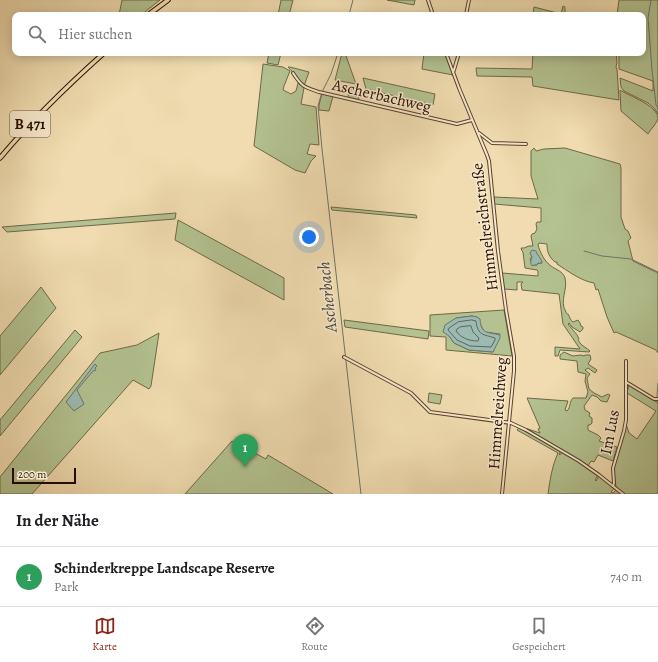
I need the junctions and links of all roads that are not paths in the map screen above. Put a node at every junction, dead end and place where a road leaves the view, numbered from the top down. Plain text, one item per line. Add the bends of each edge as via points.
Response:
1 (168, 0) edge
2 (428, 0) edge
3 (469, 0) edge
4 (152, 12) edge
5 (432, 12) edge
6 (467, 12) edge
7 (101, 56) edge
8 (447, 56) edge
9 (458, 56) edge
10 (453, 72) junction
11 (293, 73) dead end
12 (472, 120) junction
13 (478, 133) junction
14 (526, 144) dead end
15 (0, 158) edge
16 (506, 310) joint
17 (345, 357) dead end
18 (626, 361) dead end
19 (626, 382) junction
20 (658, 399) edge
21 (509, 423) junction
22 (613, 486) junction
23 (502, 494) edge
24 (623, 494) edge

1 - 4 highway
2 - 5 street
3 - 6 street
7 - 15 highway, B 471 via 49,105
8 - 10 street, Himmelreichstraße
9 - 10 street
10 - 12 street, Himmelreichstraße
11 - 12 street, Ascherbachweg via 304,87 322,93 457,124
12 - 13 street, Himmelreichstraße
13 - 14 street via 492,143
13 - 16 street, Himmelreichstraße via 489,161
16 - 21 street, Himmelreichweg via 514,356
17 - 21 street via 411,393 430,412
18 - 19 street, Im Lus
19 - 20 street
19 - 22 street, Im Lus via 626,421 613,468
21 - 22 street via 579,461
21 - 23 street, Himmelreichweg
22 - 24 street

